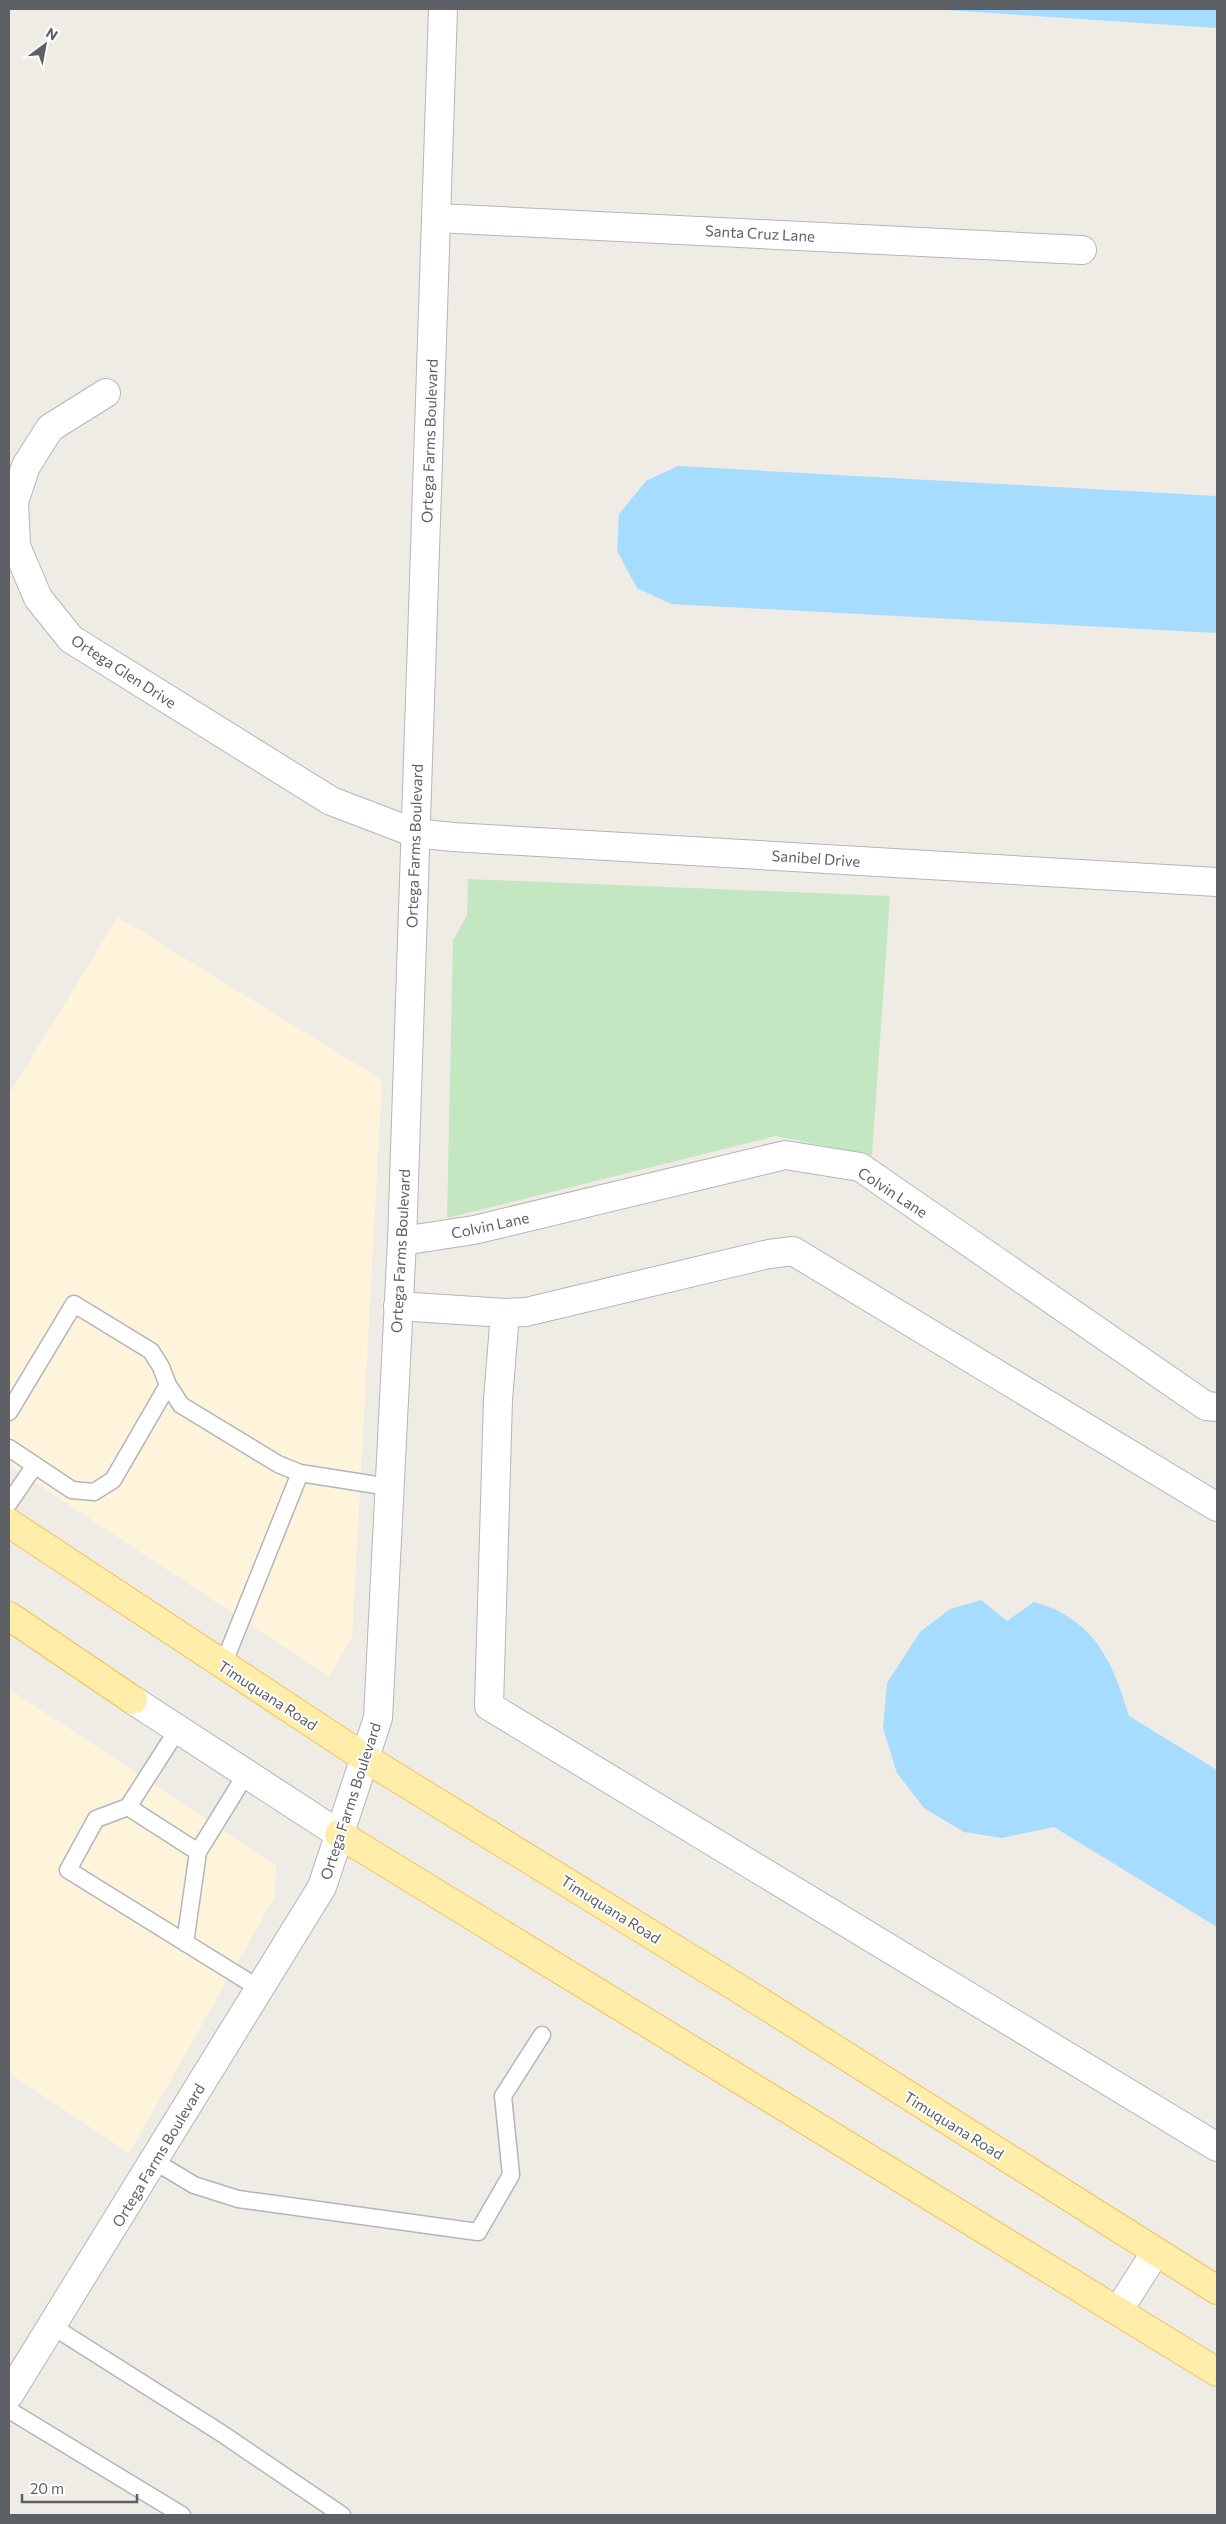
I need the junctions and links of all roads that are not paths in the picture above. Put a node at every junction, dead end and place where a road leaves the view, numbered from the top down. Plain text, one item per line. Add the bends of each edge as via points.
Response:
1 (444, 9) edge
2 (437, 218) junction
3 (1082, 250) dead end
4 (106, 393) dead end
5 (415, 833) junction
6 (1217, 882) edge
7 (402, 1242) junction
8 (398, 1306) junction
9 (505, 1313) junction
10 (168, 1385) junction
11 (1217, 1407) edge
12 (9, 1412) edge
13 (9, 1448) edge
14 (34, 1465) junction
15 (300, 1473) junction
16 (389, 1486) junction
17 (9, 1503) edge
18 (1217, 1507) edge
19 (9, 1523) edge
20 (9, 1616) edge
21 (223, 1665) junction
22 (133, 1700) joint
23 (178, 1729) junction
24 (365, 1758) junction
25 (246, 1774) junction
26 (128, 1807) junction
27 (339, 1834) junction
28 (198, 1852) junction
29 (185, 1943) junction
30 (260, 1989) junction
31 (542, 2034) dead end
32 (1217, 2147) edge
33 (154, 2162) junction
34 (1155, 2253) junction
35 (1217, 2290) edge
36 (1118, 2311) junction
37 (52, 2326) junction
38 (1217, 2372) edge
39 (9, 2396) edge
40 (9, 2410) edge
41 (182, 2515) edge
42 (342, 2515) edge

1 - 2 street, Ortega Farms Boulevard
2 - 3 street, Santa Cruz Lane
2 - 5 street, Ortega Farms Boulevard
4 - 5 street, Ortega Glen Drive via 50,428 26,466 14,502 16,546 38,598 71,640 331,801
5 - 6 street, Sanibel Drive
5 - 7 street, Ortega Farms Boulevard
7 - 8 street, Ortega Farms Boulevard
7 - 11 street, Colvin Lane via 474,1230 785,1155 860,1167 1206,1406
8 - 9 street
8 - 16 street, Ortega Farms Boulevard
9 - 18 street via 526,1312 768,1254 793,1251
9 - 32 street via 498,1400 489,1706
10 - 12 lane via 150,1351 74,1304
10 - 14 lane via 113,1480 94,1492 72,1490
10 - 15 lane via 181,1405 278,1464
13 - 14 lane
14 - 17 lane
15 - 16 lane
15 - 21 lane
16 - 24 street, Ortega Farms Boulevard via 378,1718
19 - 21 main road, Timuquana Road
20 - 22 main road
21 - 24 main road, Timuquana Road
22 - 23 street
23 - 25 street
23 - 26 lane
24 - 27 street, Ortega Farms Boulevard
24 - 34 main road, Timuquana Road via 746,1993
25 - 27 street
25 - 28 lane
26 - 28 lane
26 - 29 lane via 96,1819 68,1870
27 - 30 street, Ortega Farms Boulevard via 322,1886
27 - 36 main road
28 - 29 lane
29 - 30 lane
30 - 33 street, Ortega Farms Boulevard
31 - 33 lane via 503,2096 510,2175 478,2232 238,2199 194,2185
33 - 37 street, Ortega Farms Boulevard
34 - 35 main road, Timuquana Road
34 - 36 street
36 - 38 main road
37 - 39 street, Ortega Farms Boulevard
37 - 42 lane via 221,2433
40 - 41 lane

